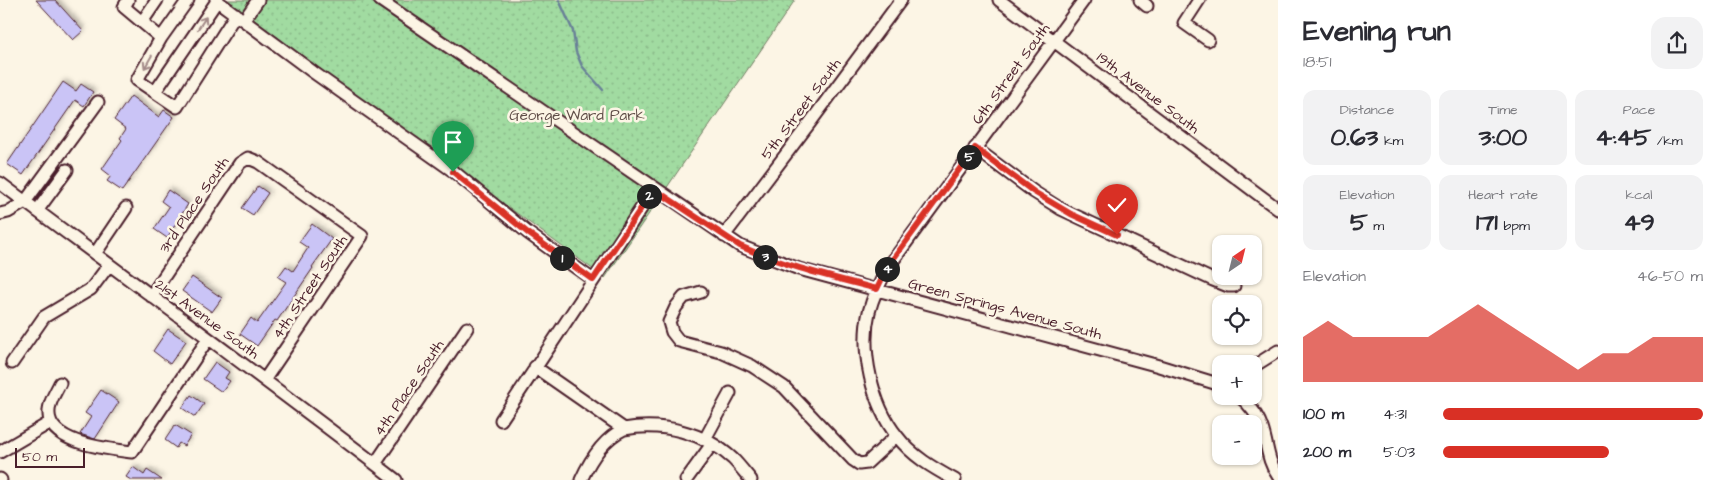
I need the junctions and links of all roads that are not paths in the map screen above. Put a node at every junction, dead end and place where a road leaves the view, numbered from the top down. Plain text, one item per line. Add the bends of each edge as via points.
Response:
1 (128, 0) edge
2 (157, 0) edge
3 (188, 0) edge
4 (217, 0) edge
5 (258, 0) edge
6 (380, 0) edge
7 (901, 0) edge
8 (999, 0) edge
9 (1084, 0) edge
10 (1199, 0) edge
11 (240, 17) junction
12 (142, 22) junction
13 (161, 38) junction
14 (1054, 40) junction
15 (1208, 40) dead end
16 (155, 92) junction
17 (98, 102) dead end
18 (975, 148) junction
19 (67, 170) dead end
20 (0, 184) edge
21 (654, 189) junction
22 (25, 202) junction
23 (126, 208) dead end
24 (1278, 209) edge
25 (38, 211) junction
26 (0, 214) edge
27 (362, 236) joint
28 (724, 236) junction
29 (95, 254) junction
30 (110, 265) junction
31 (593, 280) junction
32 (1234, 286) dead end
33 (877, 289) junction
34 (701, 292) dead end
35 (151, 296) junction
36 (467, 328) dead end
37 (208, 339) junction
38 (1278, 351) edge
39 (1262, 361) edge
40 (12, 363) dead end
41 (535, 367) junction
42 (265, 379) junction
43 (1212, 381) edge
44 (60, 383) dead end
45 (730, 393) dead end
46 (1249, 405) edge
47 (501, 420) dead end
48 (52, 422) junction
49 (624, 430) junction
50 (896, 436) junction
51 (708, 442) junction
52 (0, 452) edge
53 (375, 464) junction
54 (1278, 476) edge
55 (396, 480) edge
56 (581, 480) edge
57 (686, 480) edge
58 (750, 480) edge
59 (954, 480) edge

1 - 12 street via 124,6
2 - 12 street
3 - 13 street
4 - 11 street
16 -> 4 street
5 - 11 street
6 - 21 street, Green Springs Avenue South
7 - 28 street, 5th Street South
8 - 14 street, 19th Avenue South
9 - 14 street, 6th Street South
10 - 15 street via 1184,23
11 - 16 street via 177,107
11 - 31 street via 453,172
12 - 13 street
13 -> 16 street via 137,80
14 - 18 street, 6th Street South
14 - 24 street, 19th Avenue South
17 - 22 street
18 - 32 street via 1034,192 1071,214 1213,280
18 - 33 street, 6th Street South via 888,266
19 - 25 street
20 - 22 street, 21st Avenue South
21 - 28 street, Green Springs Avenue South
21 - 31 street
22 - 25 street, 21st Avenue South
22 - 26 street
23 - 29 street
25 - 29 street, 21st Avenue South
27 - 35 street, 3rd Place South via 248,158 240,163
27 - 42 street, 4th Street South
28 - 33 street, Green Springs Avenue South via 750,251 799,269
29 - 30 street, 21st Avenue South
30 - 35 street, 21st Avenue South
30 - 40 street via 91,289 44,318
31 - 41 street
33 - 43 street, Green Springs Avenue South
33 - 50 street, 6th Street South via 869,312 866,338 869,374 881,409
34 - 50 street via 684,297 669,322 679,341 721,352 752,366 784,387 859,464 867,463
35 - 37 street, 21st Avenue South
36 - 53 street, 4th Place South
37 - 42 street, 21st Avenue South
37 - 48 street via 132,452 85,444 58,432
38 - 39 street
41 - 47 street
41 - 49 street
42 - 53 street, 21st Avenue South
44 - 48 street via 49,409
45 - 51 street
46 - 54 street via 1262,426 1271,465
48 - 52 street
49 - 51 street via 664,427
49 - 56 street via 594,455
50 - 59 street, 6th Street South via 924,463
51 - 57 street
51 - 58 street via 732,459
53 - 55 street, 21st Avenue South

